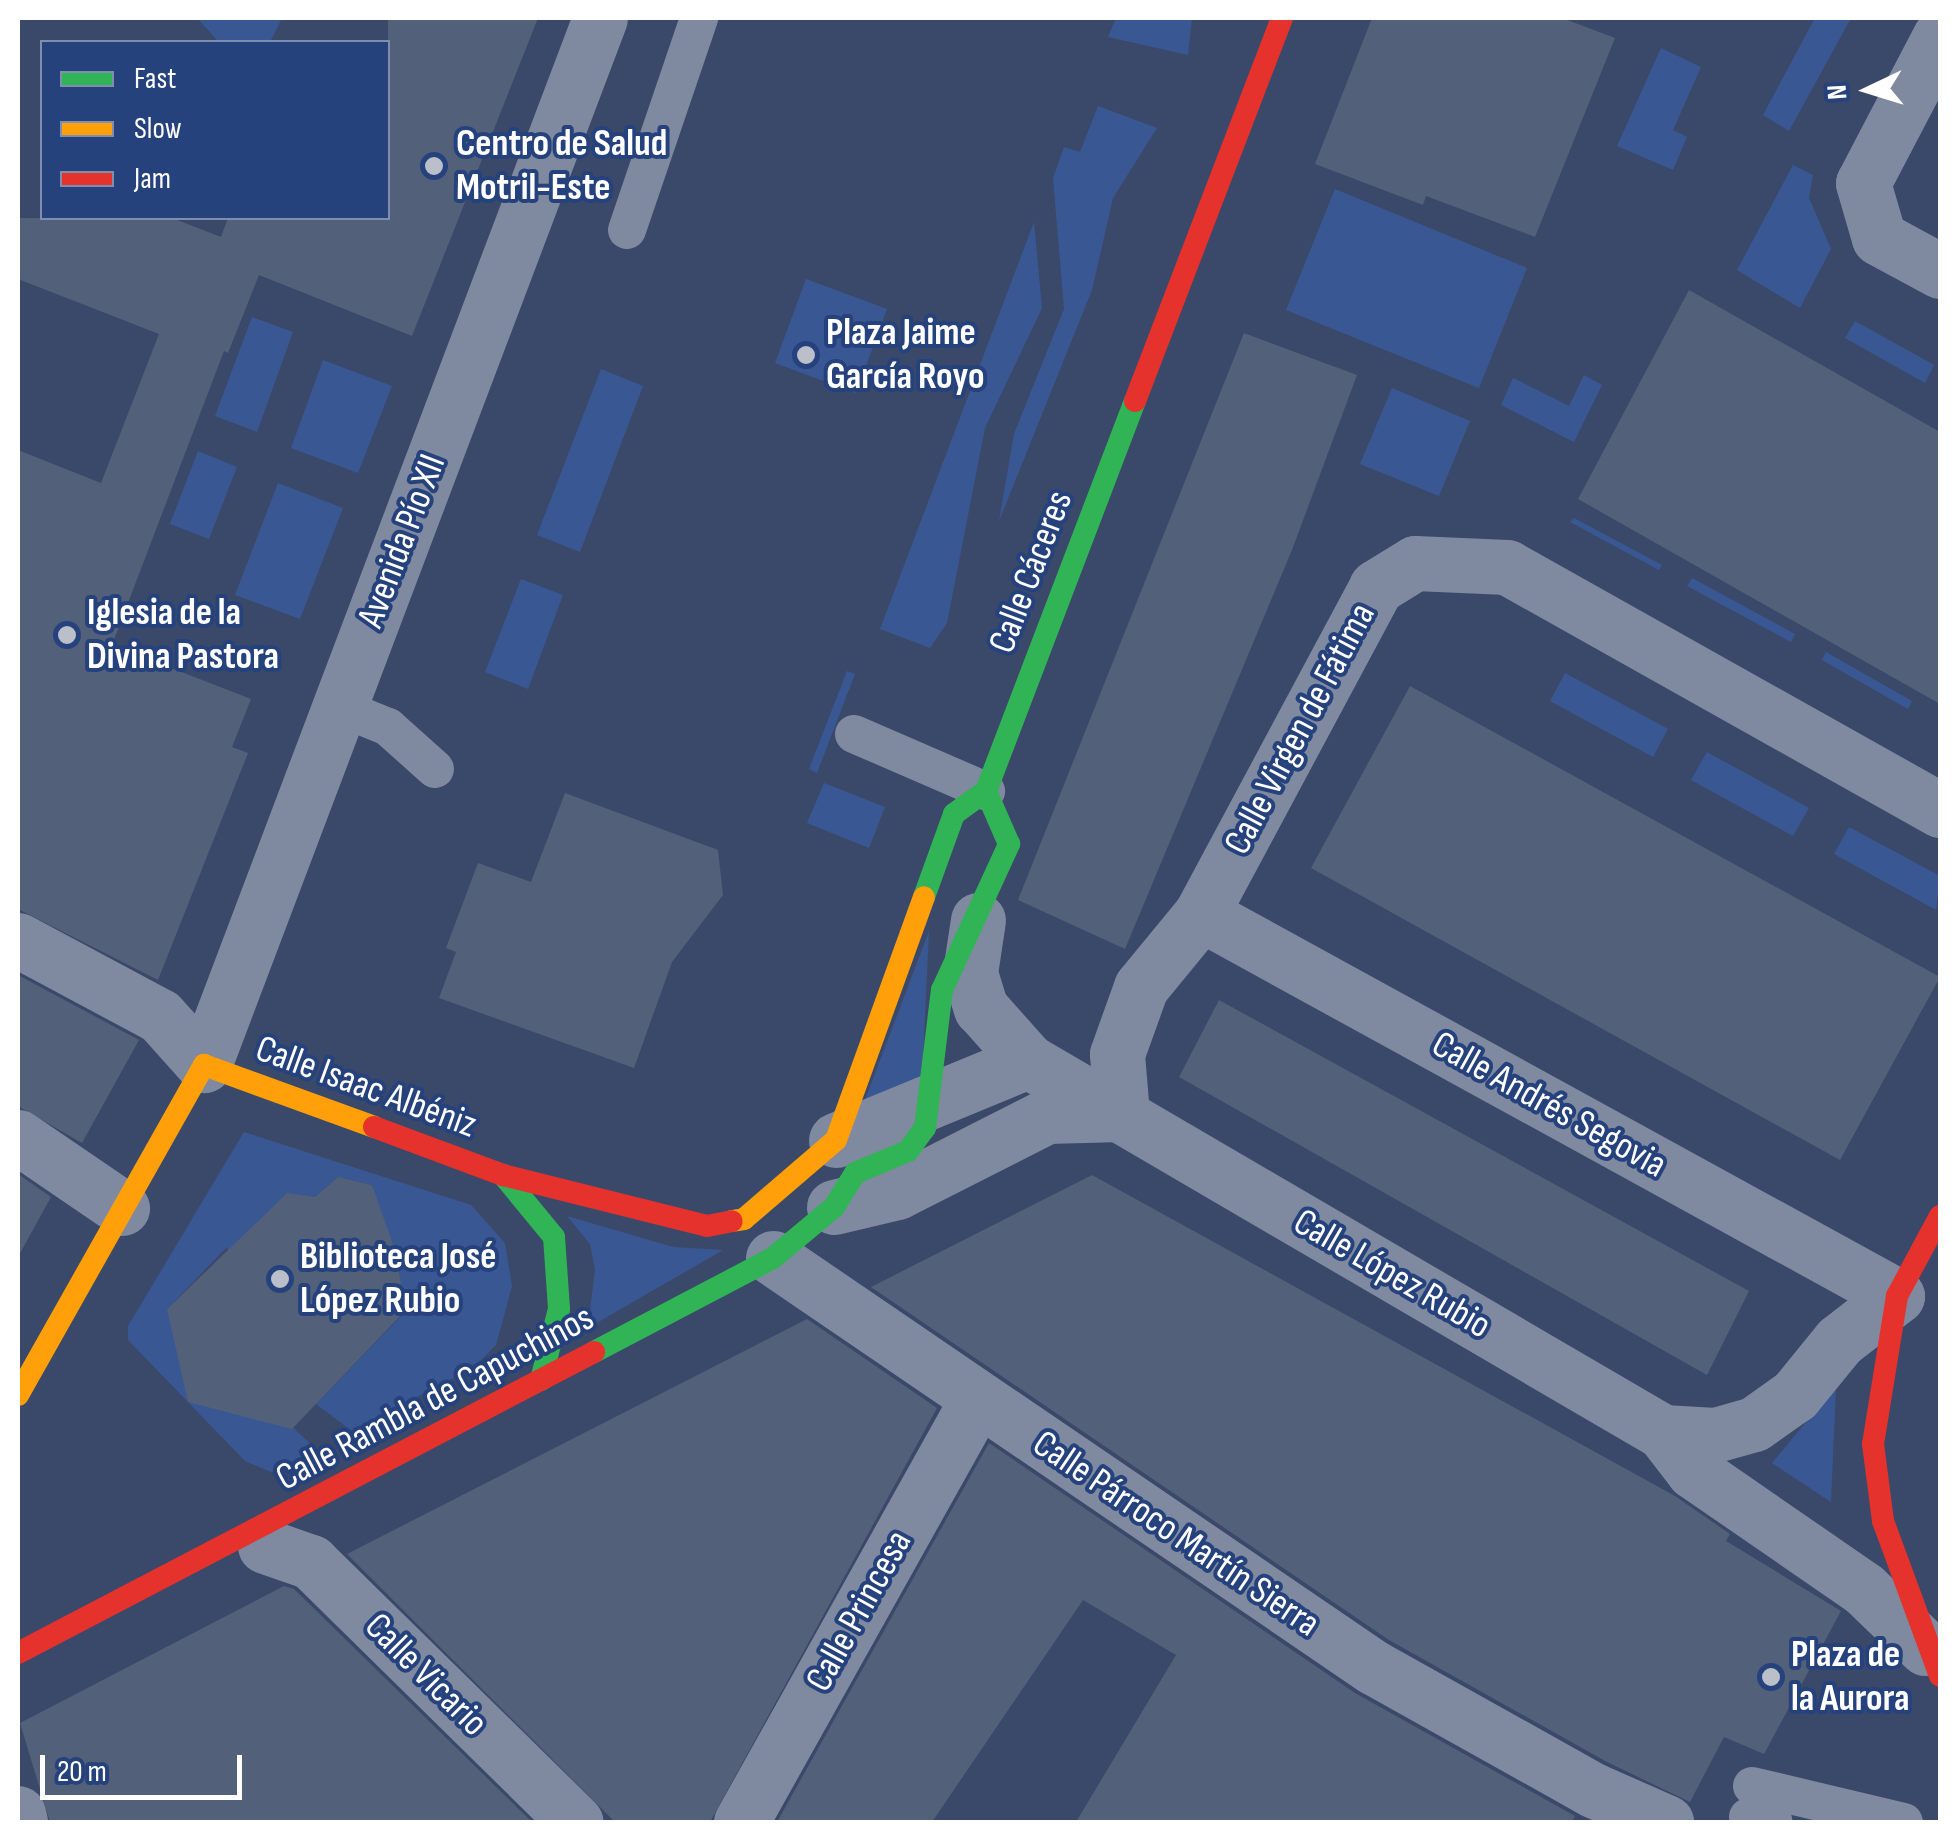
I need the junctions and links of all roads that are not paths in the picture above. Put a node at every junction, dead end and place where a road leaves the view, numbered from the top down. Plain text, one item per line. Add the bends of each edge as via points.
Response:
1 (600, 18) edge
2 (699, 18) edge
3 (1282, 18) edge
4 (1940, 36) edge
5 (627, 230) dead end
6 (1940, 271) edge
7 (340, 707) junction
8 (854, 734) dead end
9 (434, 769) dead end
10 (986, 790) junction
11 (1940, 810) edge
12 (1201, 914) junction
13 (978, 920) junction
14 (18, 940) edge
15 (1028, 1061) junction
16 (204, 1064) junction
17 (932, 1098) junction
18 (1122, 1114) junction
19 (18, 1137) edge
20 (836, 1140) junction
21 (503, 1174) junction
22 (834, 1206) junction
23 (122, 1208) junction
24 (1940, 1216) edge
25 (773, 1258) junction
26 (1897, 1296) junction
27 (541, 1380) junction
28 (18, 1395) edge
29 (977, 1400) junction
30 (1663, 1432) junction
31 (264, 1546) dead end
32 (18, 1625) edge
33 (56, 1633) junction
34 (18, 1653) edge
35 (1933, 1662) edge
36 (1758, 1808) edge
37 (1622, 1809) edge
38 (18, 1812) edge
39 (20, 1822) edge
40 (574, 1822) edge
41 (741, 1822) edge
42 (1904, 1822) edge

1 - 7 street, Avenida Pío XII
2 - 5 lane
3 - 10 main road, Calle Cáceres
4 - 6 street via 1863,183 1879,238
7 - 9 lane via 388,727
7 - 16 street, Avenida Pío XII
8 - 10 lane
10 - 13 main road, Calle López Rubio via 1008,844
10 - 20 main road, Calle Cáceres via 954,814
11 - 12 street, Calle Virgen de Fátima via 1508,567 1415,563 1376,587
12 - 18 street, Calle Virgen de Fátima via 1141,988 1118,1054
12 - 26 street, Calle Andrés Segovia
13 - 15 street, Calle López Rubio via 970,973 981,1008
13 - 17 main road, Calle López Rubio via 942,990
14 - 16 street via 160,1016
15 - 17 street
15 - 18 street, Calle López Rubio
16 - 21 main road, Calle Isaac Albéniz
16 - 23 main road
17 - 20 street
17 - 22 main road, Calle López Rubio via 925,1128 908,1151 856,1172
18 - 22 street via 1047,1116 897,1192
18 - 30 street, Calle López Rubio
19 - 23 street
20 - 21 main road, Calle Isaac Albéniz via 744,1219 707,1226
21 - 27 main road, Calle Isaac Albéniz via 554,1237 559,1309
22 - 25 main road, Calle Rambla de Capuchinos
23 - 28 main road
24 - 26 main road
25 - 27 main road, Calle Rambla de Capuchinos
25 - 29 street, Calle Párroco Martín Sierra
26 - 30 street, Calle López Rubio via 1838,1341 1795,1395 1754,1424 1715,1435
26 - 35 main road via 1880,1364 1873,1444 1882,1521
27 - 33 main road, Calle Rambla de Capuchinos
29 - 37 street, Calle Párroco Martín Sierra via 1374,1667
29 - 41 street, Calle Princesa
30 - 35 street, Calle López Rubio via 1693,1472 1864,1590
31 - 40 street, Calle Vicario via 310,1562
32 - 33 main road
33 - 34 main road, Calle Rambla de Capuchinos
36 - 42 lane
38 - 39 street

